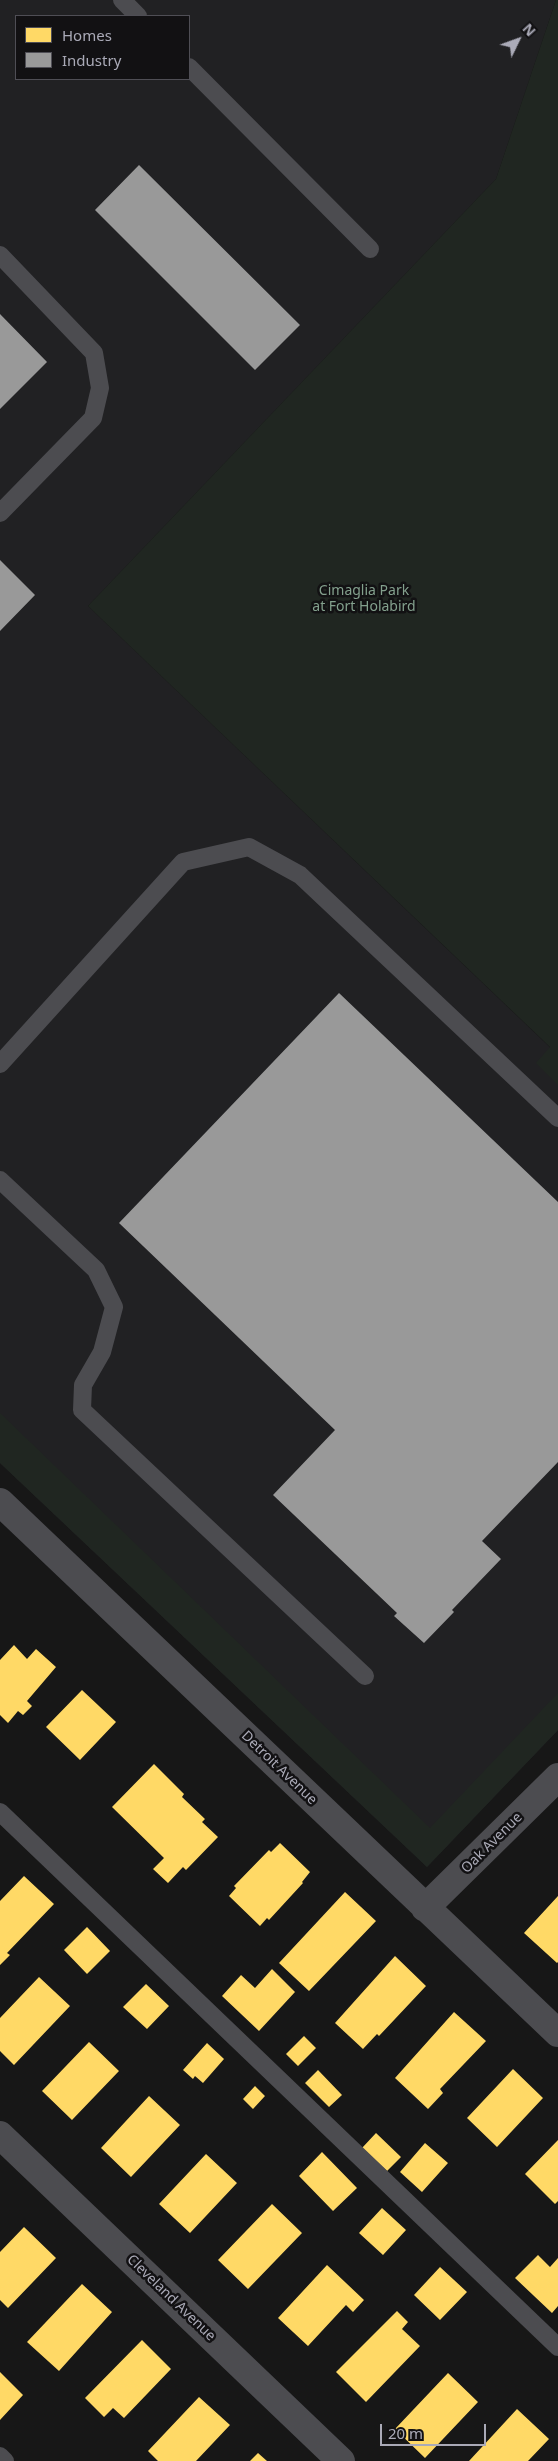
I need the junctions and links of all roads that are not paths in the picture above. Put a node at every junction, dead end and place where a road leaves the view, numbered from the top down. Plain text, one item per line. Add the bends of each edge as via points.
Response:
1 (122, 0) edge
2 (137, 15) edge
3 (190, 68) edge
4 (370, 249) dead end
5 (0, 255) edge
6 (0, 513) edge
7 (0, 1064) edge
8 (558, 1118) edge
9 (0, 1180) edge
10 (0, 1502) edge
11 (365, 1676) dead end
12 (558, 1777) edge
13 (0, 1812) edge
14 (425, 1908) junction
15 (558, 2033) edge
16 (0, 2135) edge
17 (558, 2347) edge
18 (0, 2456) edge
19 (5, 2461) edge
20 (341, 2461) edge

1 - 2 lane
3 - 4 lane
5 - 6 lane via 94,353 100,388 94,418
7 - 8 lane via 183,862 250,847 300,875
9 - 11 lane via 96,1270 114,1307 102,1352 84,1385 82,1410
10 - 14 street, Detroit Avenue
12 - 14 street, Oak Avenue
13 - 17 lane
14 - 15 street, Detroit Avenue
16 - 20 street, Cleveland Avenue
18 - 19 lane

